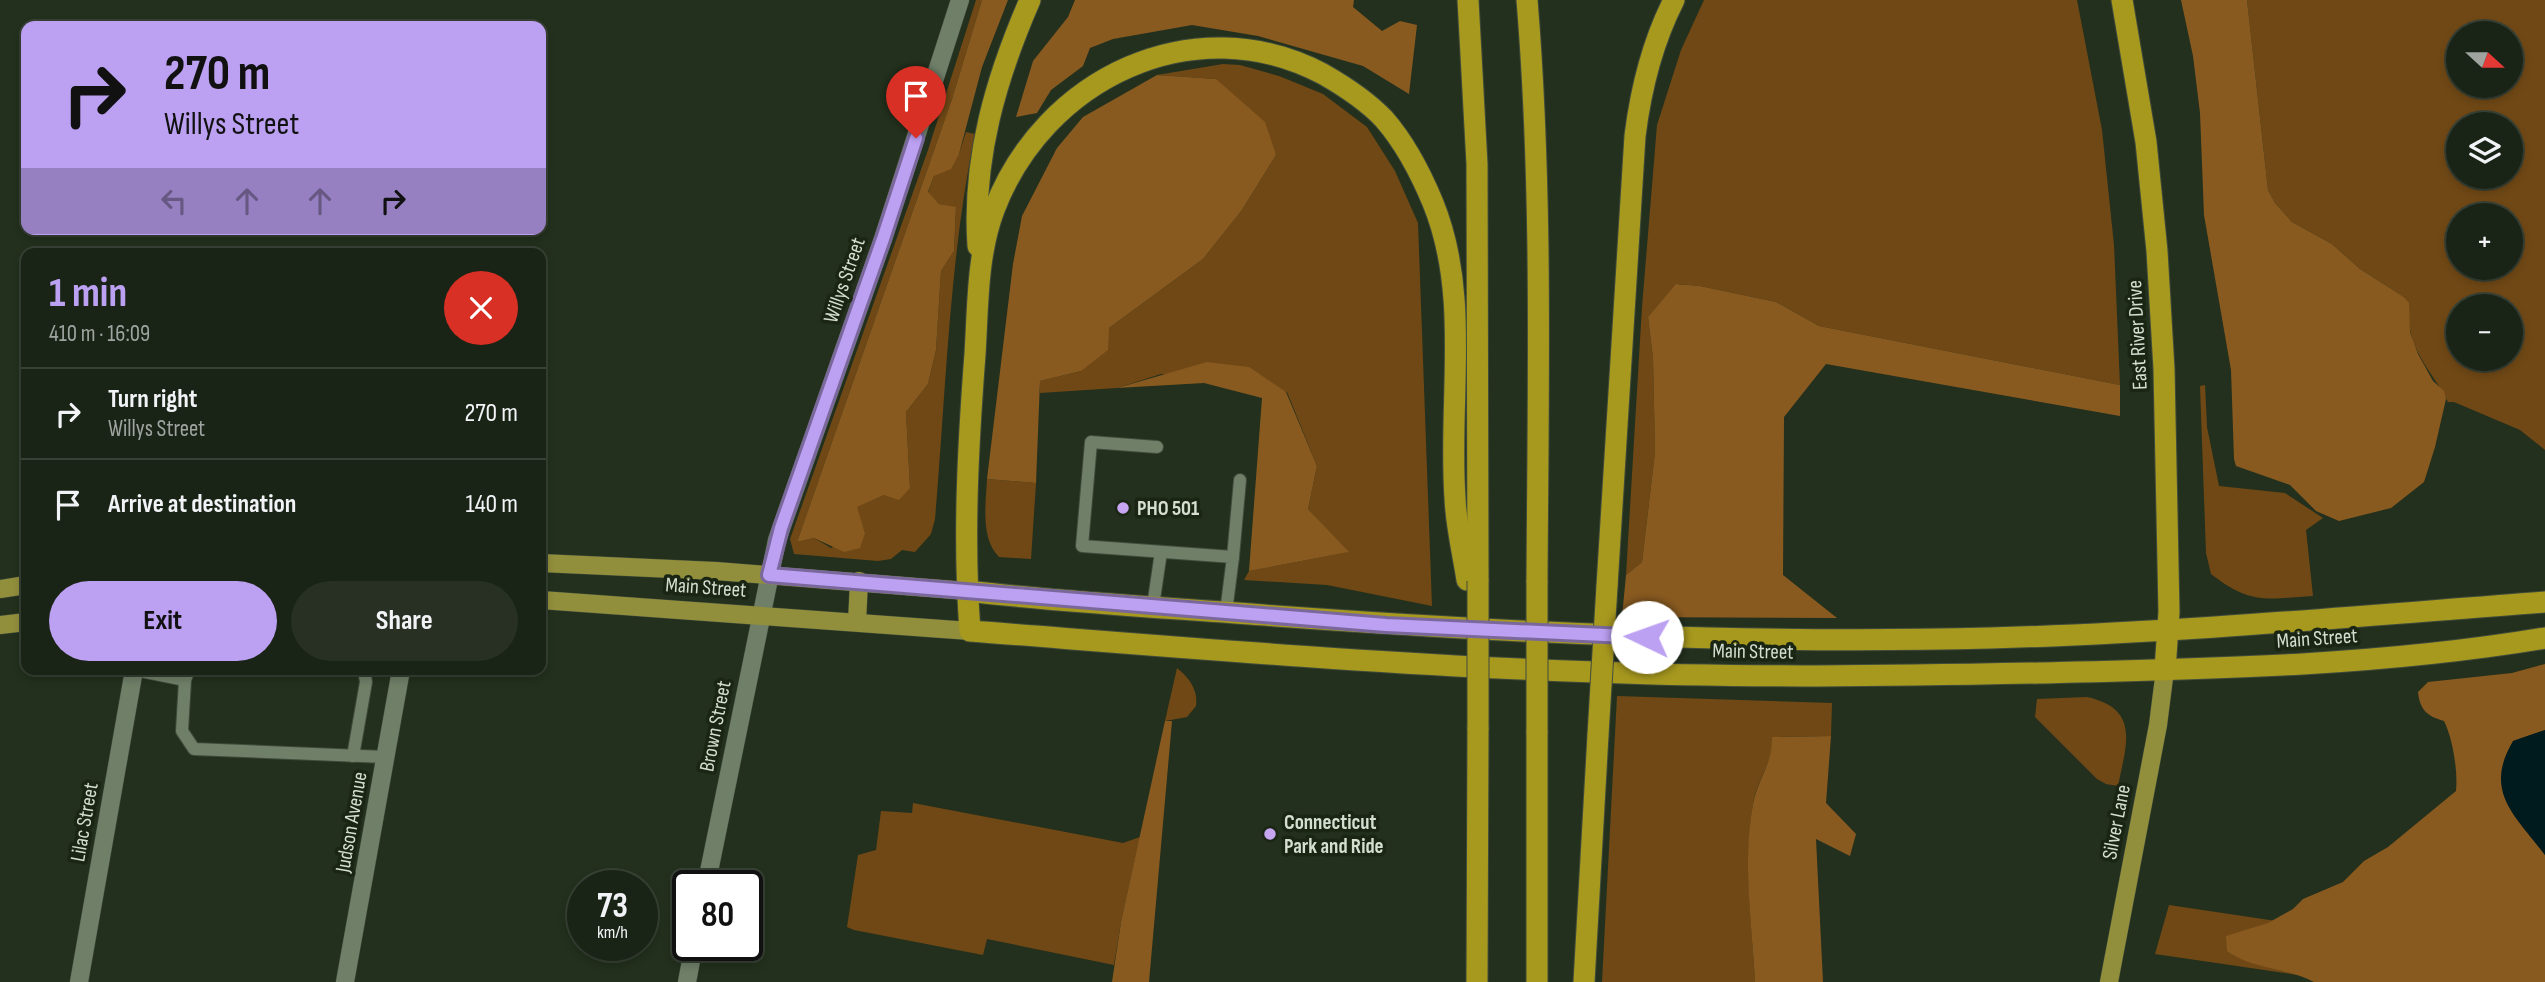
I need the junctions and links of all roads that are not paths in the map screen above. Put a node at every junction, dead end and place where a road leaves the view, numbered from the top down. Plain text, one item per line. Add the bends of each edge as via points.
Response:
1 (960, 0) edge
2 (1030, 0) edge
3 (1468, 0) edge
4 (1527, 0) edge
5 (1674, 0) edge
6 (2122, 0) edge
7 (981, 268) junction
8 (1157, 447) dead end
9 (1240, 480) dead end
10 (1161, 552) junction
11 (1233, 557) junction
12 (546, 564) edge
13 (769, 575) junction
14 (859, 581) junction
15 (1473, 581) junction
16 (21, 586) edge
17 (0, 589) edge
18 (967, 591) junction
19 (546, 600) edge
20 (2545, 602) edge
21 (1153, 606) junction
22 (1226, 612) junction
23 (760, 615) junction
24 (857, 622) junction
25 (21, 623) edge
26 (0, 625) edge
27 (2168, 630) junction
28 (970, 631) junction
29 (2545, 638) edge
30 (1218, 649) junction
31 (2165, 670) junction
32 (134, 675) edge
33 (187, 675) edge
34 (364, 675) edge
35 (400, 675) edge
36 (354, 756) junction
37 (385, 757) junction
38 (709, 870) edge
39 (691, 961) edge
40 (79, 982) edge
41 (345, 982) edge
42 (687, 982) edge
43 (1478, 982) edge
44 (1537, 982) edge
45 (1584, 982) edge
46 (2109, 982) edge

1 - 13 street, Willys Street
2 - 7 highway via 1003,68 982,151 977,198
3 - 15 highway via 1477,164
4 - 44 highway, bridge via 1538,204
5 - 45 highway, bridge via 1649,63 1635,136
6 - 27 highway, East River Drive via 2145,132 2156,242 2164,369
7 - 15 highway via 995,209 1027,151 1065,107 1112,75 1165,54 1229,47 1286,57 1338,83 1384,119 1409,155 1433,204 1449,254 1454,307 1455,499
7 - 18 highway via 966,494
8 - 10 lane via 1091,442 1082,546
9 - 11 lane
10 - 11 lane
10 - 21 lane
11 - 22 lane
12 - 13 main road, Main Street
13 - 14 main road, Main Street
13 - 23 street, Brown Street
14 - 18 main road, Main Street
14 - 24 main road
15 - 43 highway, bridge via 1478,651
16 - 17 main road
18 - 21 highway, Main Street
18 - 28 highway
19 - 23 main road, Main Street
20 - 27 highway, Main Street
21 - 22 highway, Main Street
22 - 27 highway, Main Street via 1386,625 1694,639 1954,639
22 - 30 highway
23 - 24 main road, Main Street
23 - 38 street, Brown Street
24 - 28 main road, Main Street
25 - 26 main road
27 - 31 highway, East River Drive
28 - 30 highway, Main Street
29 - 31 highway, Main Street via 2382,658
30 - 31 highway, Main Street via 1688,675
31 - 46 main road, Silver Lane
32 - 40 street, Lilac Street
33 - 36 lane via 182,731 194,749
34 - 36 lane
35 - 37 street, Judson Avenue
36 - 37 lane
37 - 41 street, Judson Avenue
39 - 42 street

